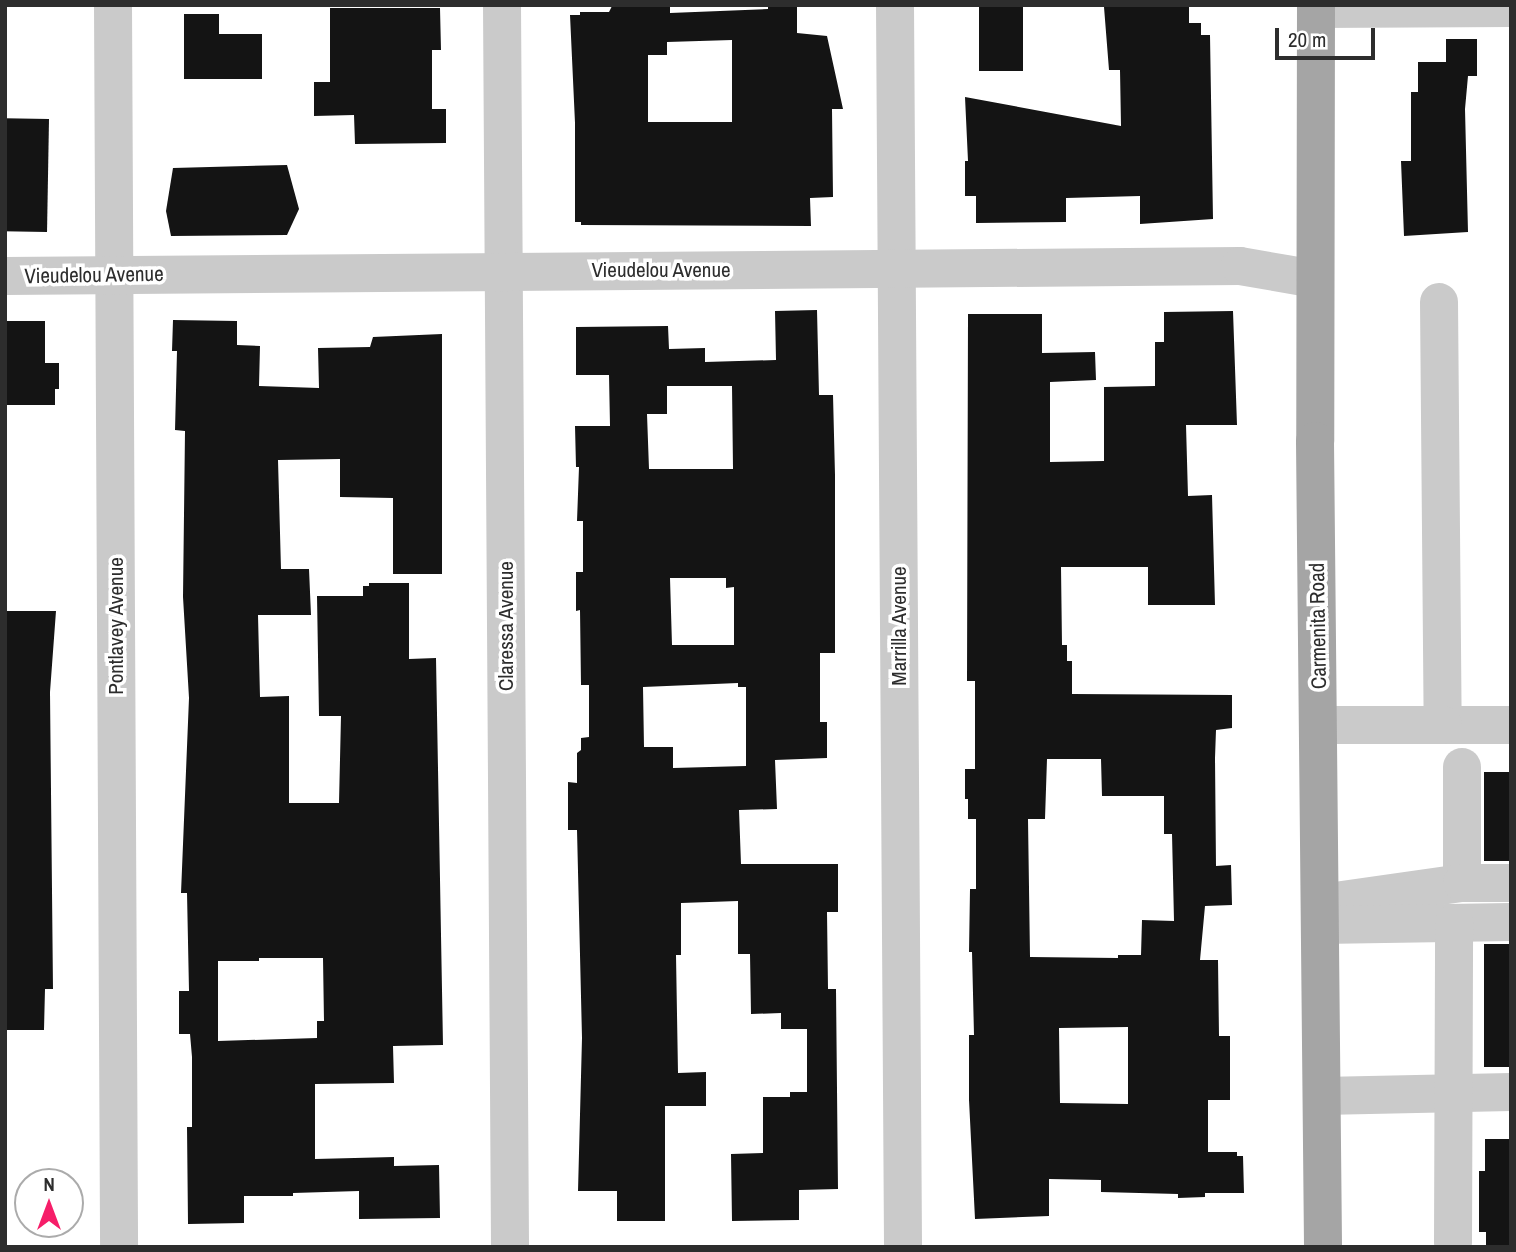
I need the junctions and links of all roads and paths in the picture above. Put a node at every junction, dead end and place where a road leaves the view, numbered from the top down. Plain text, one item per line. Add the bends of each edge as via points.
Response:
1 (113, 5) edge
2 (502, 5) edge
3 (895, 5) edge
4 (1316, 7) edge
5 (1511, 8) edge
6 (897, 268) junction
7 (503, 271) junction
8 (115, 275) junction
9 (5, 276) edge
10 (1315, 279) junction
11 (1439, 302) dead end
12 (1511, 724) edge
13 (1320, 725) junction
14 (1443, 725) junction
15 (1462, 768) dead end
16 (1462, 883) junction
17 (1511, 883) edge
18 (1321, 914) junction
19 (1511, 922) edge
20 (1454, 923) junction
21 (1511, 1092) edge
22 (1454, 1093) junction
23 (1322, 1096) junction
24 (1453, 1242) dead end
25 (120, 1247) edge
26 (510, 1247) edge
27 (903, 1247) edge
28 (1323, 1247) edge

1 - 8 street, Pontlavey Avenue
2 - 7 street, Claressa Avenue
3 - 6 street, Marrilla Avenue
4 - 5 street
4 - 10 main road, Carmenita Road
6 - 7 street, Vieudelou Avenue
6 - 10 street, Vieudelou Avenue via 1240,266
6 - 27 street, Marrilla Avenue
7 - 8 street, Vieudelou Avenue
7 - 26 street, Claressa Avenue
8 - 9 street, Vieudelou Avenue
8 - 25 street, Pontlavey Avenue
10 - 13 main road, Carmenita Road
11 - 14 street
12 - 14 street
13 - 14 street
13 - 18 main road, Carmenita Road
15 - 16 street
16 - 17 street
16 - 18 street
18 - 20 street
18 - 23 main road, Carmenita Road
19 - 20 street
20 - 22 street
21 - 22 street
22 - 23 street
22 - 24 street
23 - 28 main road, Carmenita Road

